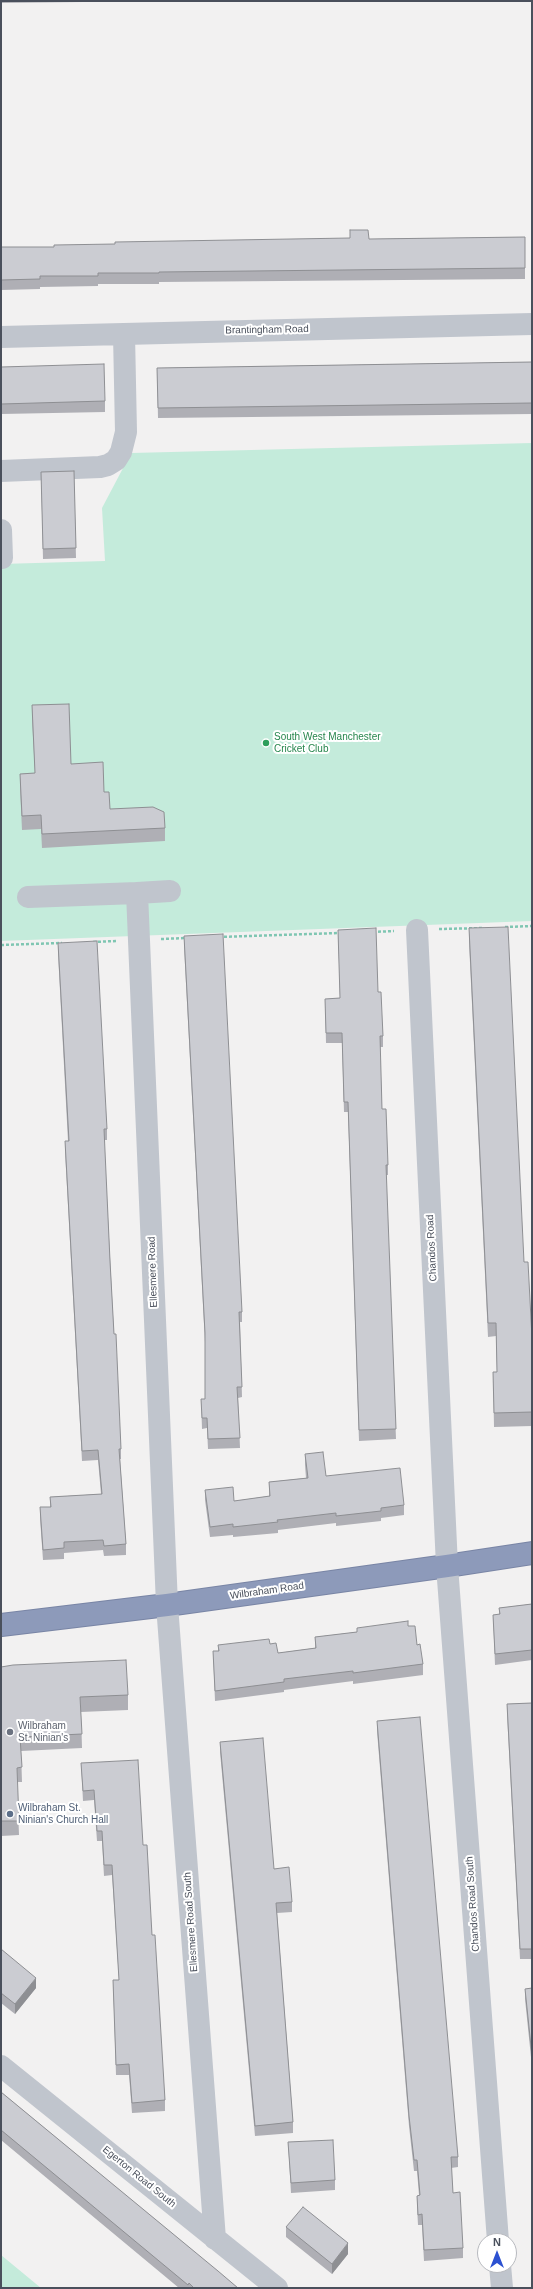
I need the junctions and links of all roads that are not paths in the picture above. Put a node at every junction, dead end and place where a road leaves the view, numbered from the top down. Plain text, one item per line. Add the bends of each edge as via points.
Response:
1 (532, 324) edge
2 (124, 334) junction
3 (1, 337) edge
4 (1, 470) edge
5 (1, 530) edge
6 (2, 558) edge
7 (170, 891) dead end
8 (137, 893) junction
9 (28, 897) dead end
10 (417, 930) road end
11 (532, 1553) edge
12 (447, 1566) junction
13 (167, 1605) junction
14 (1, 1624) edge
15 (1, 2066) edge
16 (497, 2233) edge
17 (215, 2240) junction
18 (501, 2273) edge
19 (276, 2288) edge
20 (502, 2288) edge

1 - 2 street, Brantingham Road
2 - 3 street, Brantingham Road
2 - 4 street via 126,432 121,452 116,460 100,467
5 - 6 street
7 - 8 street
8 - 9 street
8 - 13 street, Ellesmere Road
10 - 12 street, Chandos Road
11 - 12 highway, Wilbraham Road
12 - 13 highway, Wilbraham Road
12 - 16 street, Chandos Road South
13 - 14 highway, Wilbraham Road
13 - 17 street, Ellesmere Road South
15 - 17 street, Egerton Road South
17 - 19 street, Egerton Road South
18 - 20 street

